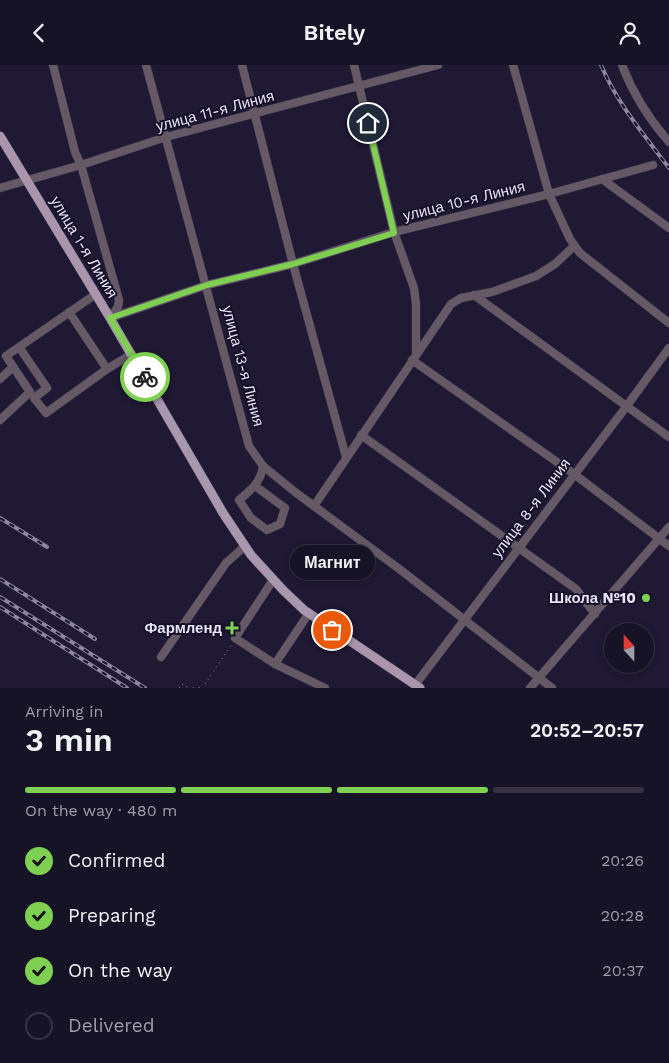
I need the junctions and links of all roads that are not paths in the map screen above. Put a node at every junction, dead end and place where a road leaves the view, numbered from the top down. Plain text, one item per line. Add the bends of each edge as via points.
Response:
1 (53, 65) edge
2 (146, 65) edge
3 (242, 65) edge
4 (354, 65) edge
5 (438, 65) edge
6 (513, 65) edge
7 (622, 65) edge
8 (359, 87) junction
9 (255, 114) junction
10 (0, 136) edge
11 (166, 137) junction
12 (669, 142) edge
13 (81, 165) junction
14 (653, 165) dead end
15 (602, 179) junction
16 (27, 180) junction
17 (0, 188) edge
18 (549, 194) junction
19 (669, 228) edge
20 (394, 233) junction
21 (574, 245) junction
22 (293, 264) junction
23 (207, 285) junction
24 (96, 294) junction
25 (474, 295) junction
26 (69, 312) junction
27 (110, 318) junction
28 (669, 323) edge
29 (19, 347) junction
30 (669, 347) edge
31 (132, 354) junction
32 (414, 357) junction
33 (13, 367) junction
34 (107, 369) junction
35 (0, 379) edge
36 (626, 407) junction
37 (0, 420) edge
38 (362, 435) junction
39 (669, 437) edge
40 (346, 457) junction
41 (263, 466) junction
42 (574, 474) junction
43 (255, 486) junction
44 (313, 505) junction
45 (669, 527) edge
46 (659, 539) junction
47 (669, 546) edge
48 (244, 547) junction
49 (518, 547) junction
50 (273, 580) junction
51 (309, 613) junction
52 (595, 614) junction
53 (464, 619) junction
54 (161, 657) dead end
55 (275, 664) junction
56 (539, 677) junction
57 (417, 686) edge
58 (325, 688) edge
59 (530, 688) edge
60 (552, 688) edge

1 - 13 street
2 - 11 street, улица 13-я Линия
3 - 9 street
4 - 8 street
5 - 8 street, улица 11-я Линия
6 - 18 street
7 - 12 street via 631,89 653,124
8 - 9 street, улица 11-я Линия
8 - 20 street
9 - 11 street, улица 11-я Линия
9 - 22 street
10 - 16 main road, улица 1-я Линия
11 - 13 street, улица 11-я Линия
11 - 23 street, улица 13-я Линия
13 - 16 street, улица 11-я Линия
13 - 27 street via 119,300
14 - 15 street, улица 10-я Линия
15 - 18 street, улица 10-я Линия
15 - 19 street
16 - 17 street, улица 11-я Линия
16 - 24 main road, улица 1-я Линия
18 - 20 street, улица 10-я Линия
18 - 21 street
20 - 22 street, улица 10-я Линия
20 - 32 street via 414,288
21 - 25 street via 555,265 536,276
21 - 28 street
22 - 23 street, улица 10-я Линия
22 - 40 street
23 - 27 street, улица 10-я Линия
23 - 41 street, улица 13-я Линия via 249,446
24 - 26 street
24 - 27 main road, улица 1-я Линия
25 - 32 street via 450,304
25 - 36 street
26 - 29 street
26 - 34 street
27 - 31 main road, улица 1-я Линия
29 - 33 street via 6,356
29 - 34 street via 47,388 34,398 46,413
30 - 36 street, улица 8-я Линия
31 - 34 street
31 - 48 main road, улица 1-я Линия
32 - 38 street
32 - 42 street
33 - 35 street
33 - 37 street via 30,392
36 - 39 street
36 - 42 street, улица 8-я Линия
38 - 40 street
38 - 49 street
40 - 44 street
41 - 43 street
41 - 44 street, улица 13-я Линия
42 - 46 street
42 - 49 street, улица 8-я Линия
43 - 43 street via 239,500 251,518 268,530 280,525 285,508
44 - 53 street, улица 13-я Линия
45 - 46 street
46 - 47 street
46 - 52 street
48 - 50 main road, улица 1-я Линия
48 - 54 street via 226,563
49 - 52 street via 576,589
49 - 53 street, улица 8-я Линия
50 - 51 main road, улица 1-я Линия
50 - 55 street via 235,638
51 - 55 street
51 - 57 main road, улица 1-я Линия
52 - 56 street
53 - 56 street, улица 13-я Линия
53 - 57 street, улица 8-я Линия
55 - 58 street
56 - 59 street
56 - 60 street, улица 13-я Линия

